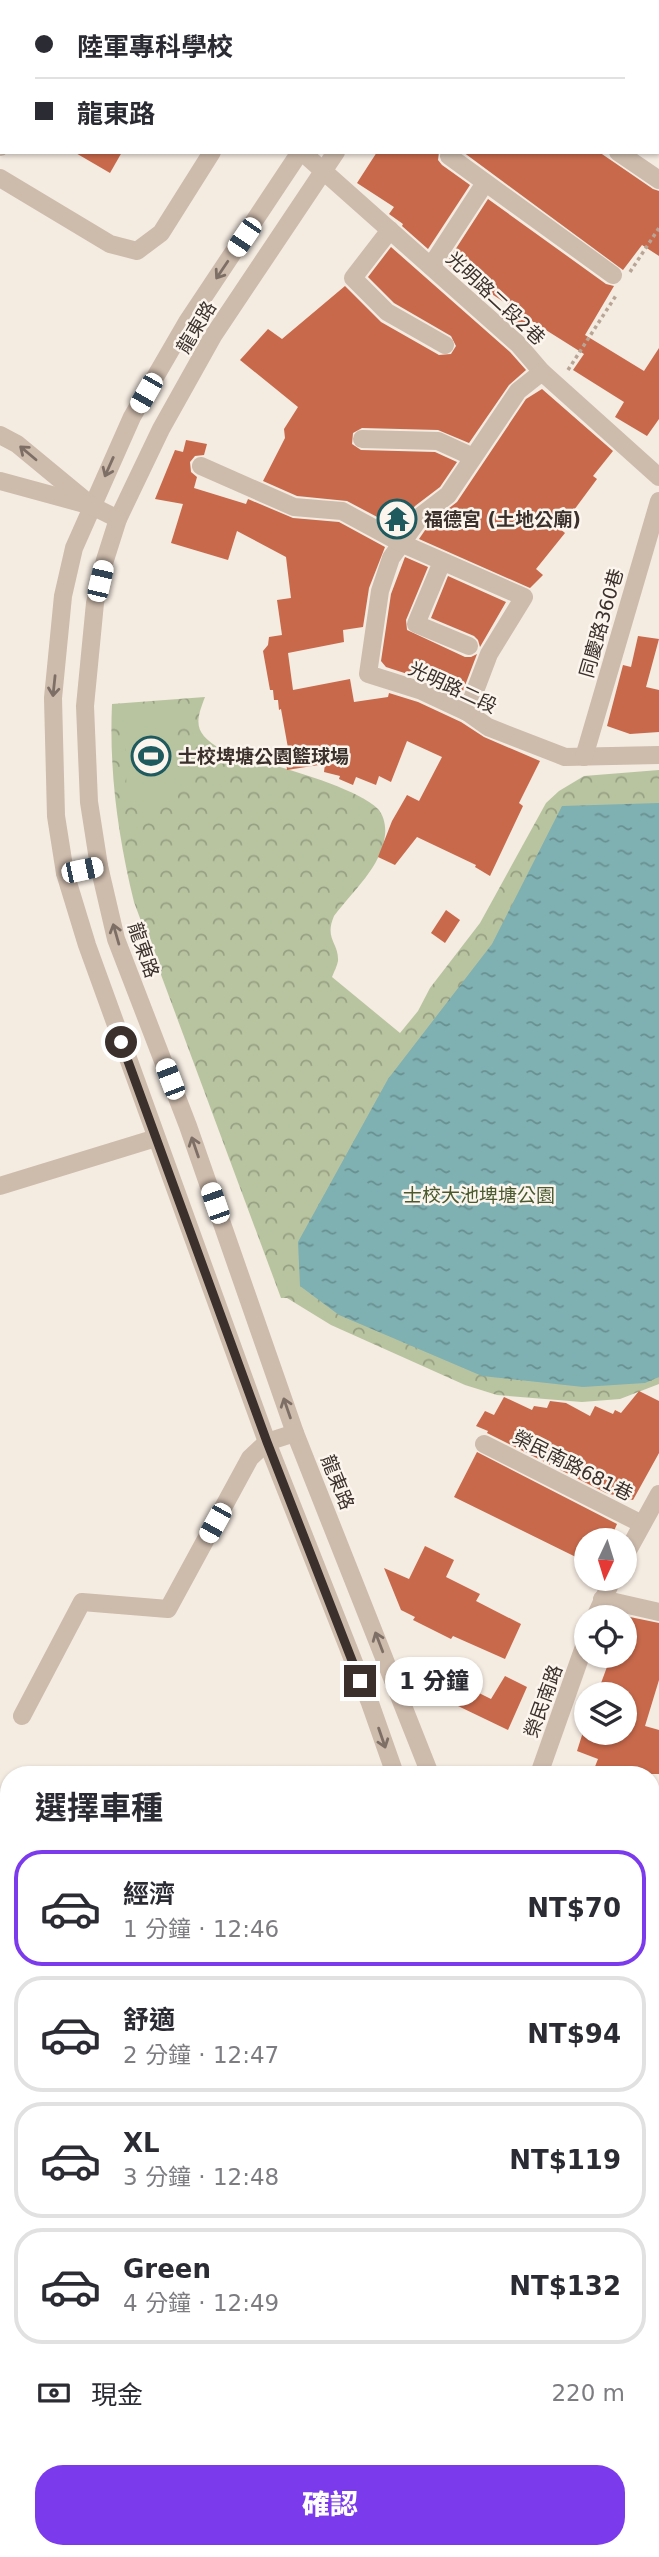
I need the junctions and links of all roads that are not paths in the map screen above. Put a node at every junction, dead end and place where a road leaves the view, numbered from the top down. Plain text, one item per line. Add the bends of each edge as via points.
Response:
1 (211, 154) edge
2 (300, 154) edge
3 (303, 154) edge
4 (335, 154) edge
5 (621, 154) edge
6 (449, 156) dead end
7 (324, 172) junction
8 (0, 178) edge
9 (659, 180) edge
10 (485, 183) junction
11 (390, 230) junction
12 (432, 266) junction
13 (622, 277) road end
14 (445, 345) dead end
15 (542, 372) junction
16 (132, 417) junction
17 (161, 429) junction
18 (0, 435) edge
19 (362, 439) dead end
20 (474, 457) junction
21 (201, 466) dead end
22 (659, 477) edge
23 (0, 481) edge
24 (659, 501) edge
25 (92, 506) junction
26 (118, 519) junction
27 (403, 544) junction
28 (442, 562) junction
29 (469, 646) dead end
30 (467, 712) junction
31 (659, 755) edge
32 (584, 757) junction
33 (99, 866) junction
34 (65, 873) junction
35 (156, 1138) junction
36 (0, 1186) edge
37 (295, 1433) junction
38 (267, 1442) junction
39 (484, 1444) dead end
40 (659, 1494) edge
41 (642, 1524) junction
42 (637, 1533) edge
43 (606, 1591) edge
44 (602, 1599) junction
45 (600, 1605) edge
46 (659, 1612) edge
47 (577, 1668) edge
48 (22, 1716) dead end
49 (392, 1766) edge
50 (427, 1766) edge
51 (541, 1766) edge

1 - 8 street via 161,233 137,251 110,244
2 -> 16 street, 龍東路 via 187,321
3 - 7 street, 光明路二段2巷
4 - 7 street, 龍東路
5 - 9 street
6 - 10 street
7 - 11 street, 光明路二段2巷
7 - 17 street, 龍東路 via 213,336
10 - 12 street
10 - 13 street
11 - 12 street, 光明路二段2巷
11 - 14 street via 353,278 387,312
12 - 15 street, 光明路二段2巷 via 518,344
15 - 20 street, 光明路二段 via 518,391
15 - 22 street, 光明路二段2巷
16 - 17 street
16 -> 25 street, 龍東路
17 - 26 street, 龍東路
25 -> 18 street
19 - 20 street via 438,441
20 - 27 street, 光明路二段 via 448,495 422,515
21 - 27 street via 294,507 342,511
23 - 25 street
24 - 32 street, 同慶路360巷
25 - 26 street
25 -> 34 street, 龍東路 via 74,548 63,596 53,698 56,816
26 - 33 street, 龍東路 via 96,603 85,706 89,802
27 - 28 street
27 - 30 street, 光明路二段 via 391,558 380,591 368,674
28 - 29 street via 416,624
28 - 30 street via 524,597 489,654
30 - 32 street, 光明路二段 via 488,727 565,757
31 - 32 street, 光明路二段
33 - 34 street
37 -> 33 street, 龍東路 via 188,1126 116,939
34 - 35 street, 龍東路
35 - 36 street
35 - 38 street, 龍東路
37 - 38 street
50 -> 37 street, 龍東路
38 - 48 street via 250,1458 168,1609 82,1602
38 -> 49 street, 龍東路
39 - 41 street, 榮民南路681巷
40 - 41 street
41 - 42 street
43 - 44 street
44 - 45 street
44 - 46 street
47 - 51 street, 榮民南路

